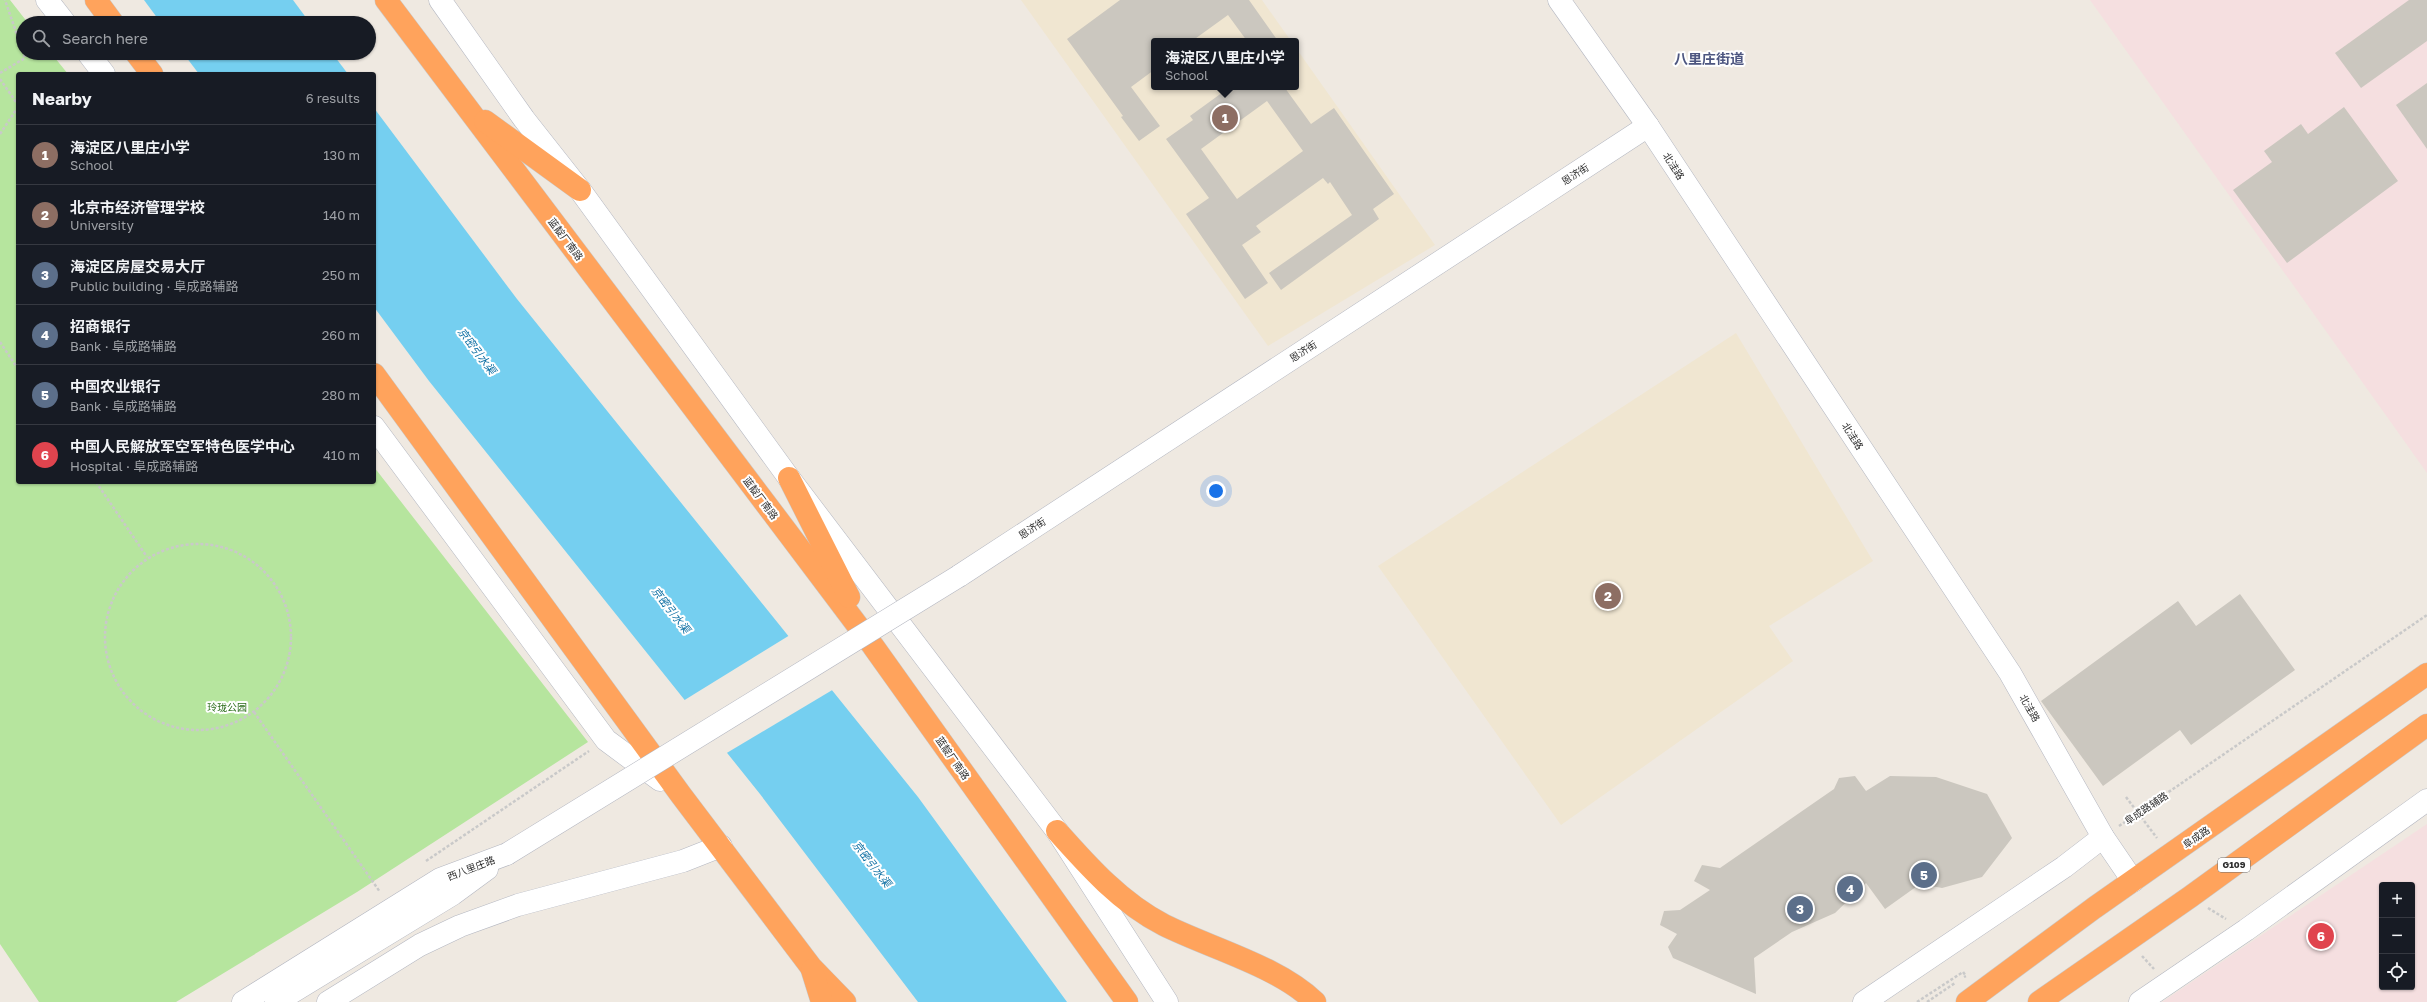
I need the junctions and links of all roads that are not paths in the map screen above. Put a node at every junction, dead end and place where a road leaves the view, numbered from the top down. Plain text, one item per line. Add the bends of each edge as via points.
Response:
1 (47, 0) edge
2 (96, 0) edge
3 (386, 0) edge
4 (440, 0) edge
5 (1560, 0) edge
6 (60, 16) edge
7 (108, 16) edge
8 (93, 60) edge
9 (141, 60) edge
10 (102, 72) edge
11 (150, 72) edge
12 (467, 108) junction
13 (1648, 126) junction
14 (580, 190) junction
15 (376, 377) edge
16 (376, 430) edge
17 (790, 478) junction
18 (873, 646) junction
19 (2427, 674) edge
20 (2427, 725) edge
21 (681, 795) junction
22 (2427, 800) edge
23 (1057, 831) junction
24 (2103, 837) junction
25 (721, 846) junction
26 (507, 854) junction
27 (2133, 881) junction
28 (811, 967) junction
29 (243, 1002) edge
30 (276, 1002) edge
31 (328, 1002) edge
32 (822, 1002) edge
33 (845, 1002) edge
34 (1127, 1002) edge
35 (1167, 1002) edge
36 (1315, 1002) edge
37 (1864, 1002) edge
38 (1967, 1002) edge
39 (2039, 1002) edge
40 (2140, 1002) edge

1 - 6 street
2 - 7 highway
3 - 12 highway, 蓝靛厂南路
4 - 14 street via 524,119
5 - 13 street, 北洼路
8 - 10 street
9 - 11 highway
12 - 14 highway
12 - 18 highway, 蓝靛厂南路
13 - 24 street, 北洼路 via 2010,673
13 - 26 street, 恩济街, bridge via 959,576
14 - 17 street
15 - 21 highway
16 - 21 street via 606,740
17 - 18 highway
17 - 23 street
18 - 34 highway, 蓝靛厂南路
19 - 27 highway, 阜成路
20 - 39 highway, G109 via 2190,897
21 - 25 highway
22 - 40 street via 2246,930
23 - 35 street
23 - 36 highway via 1096,875 1132,904 1163,924 1278,977
24 - 27 street, 北洼路
24 - 37 street via 2064,867
25 - 28 highway
25 - 31 street via 684,861 518,905 460,926 420,945
26 - 29 street, 西八里庄路 via 440,879
26 - 30 street, 西八里庄路 via 454,894
27 - 38 highway, 阜成路
28 - 32 highway
28 - 33 highway

